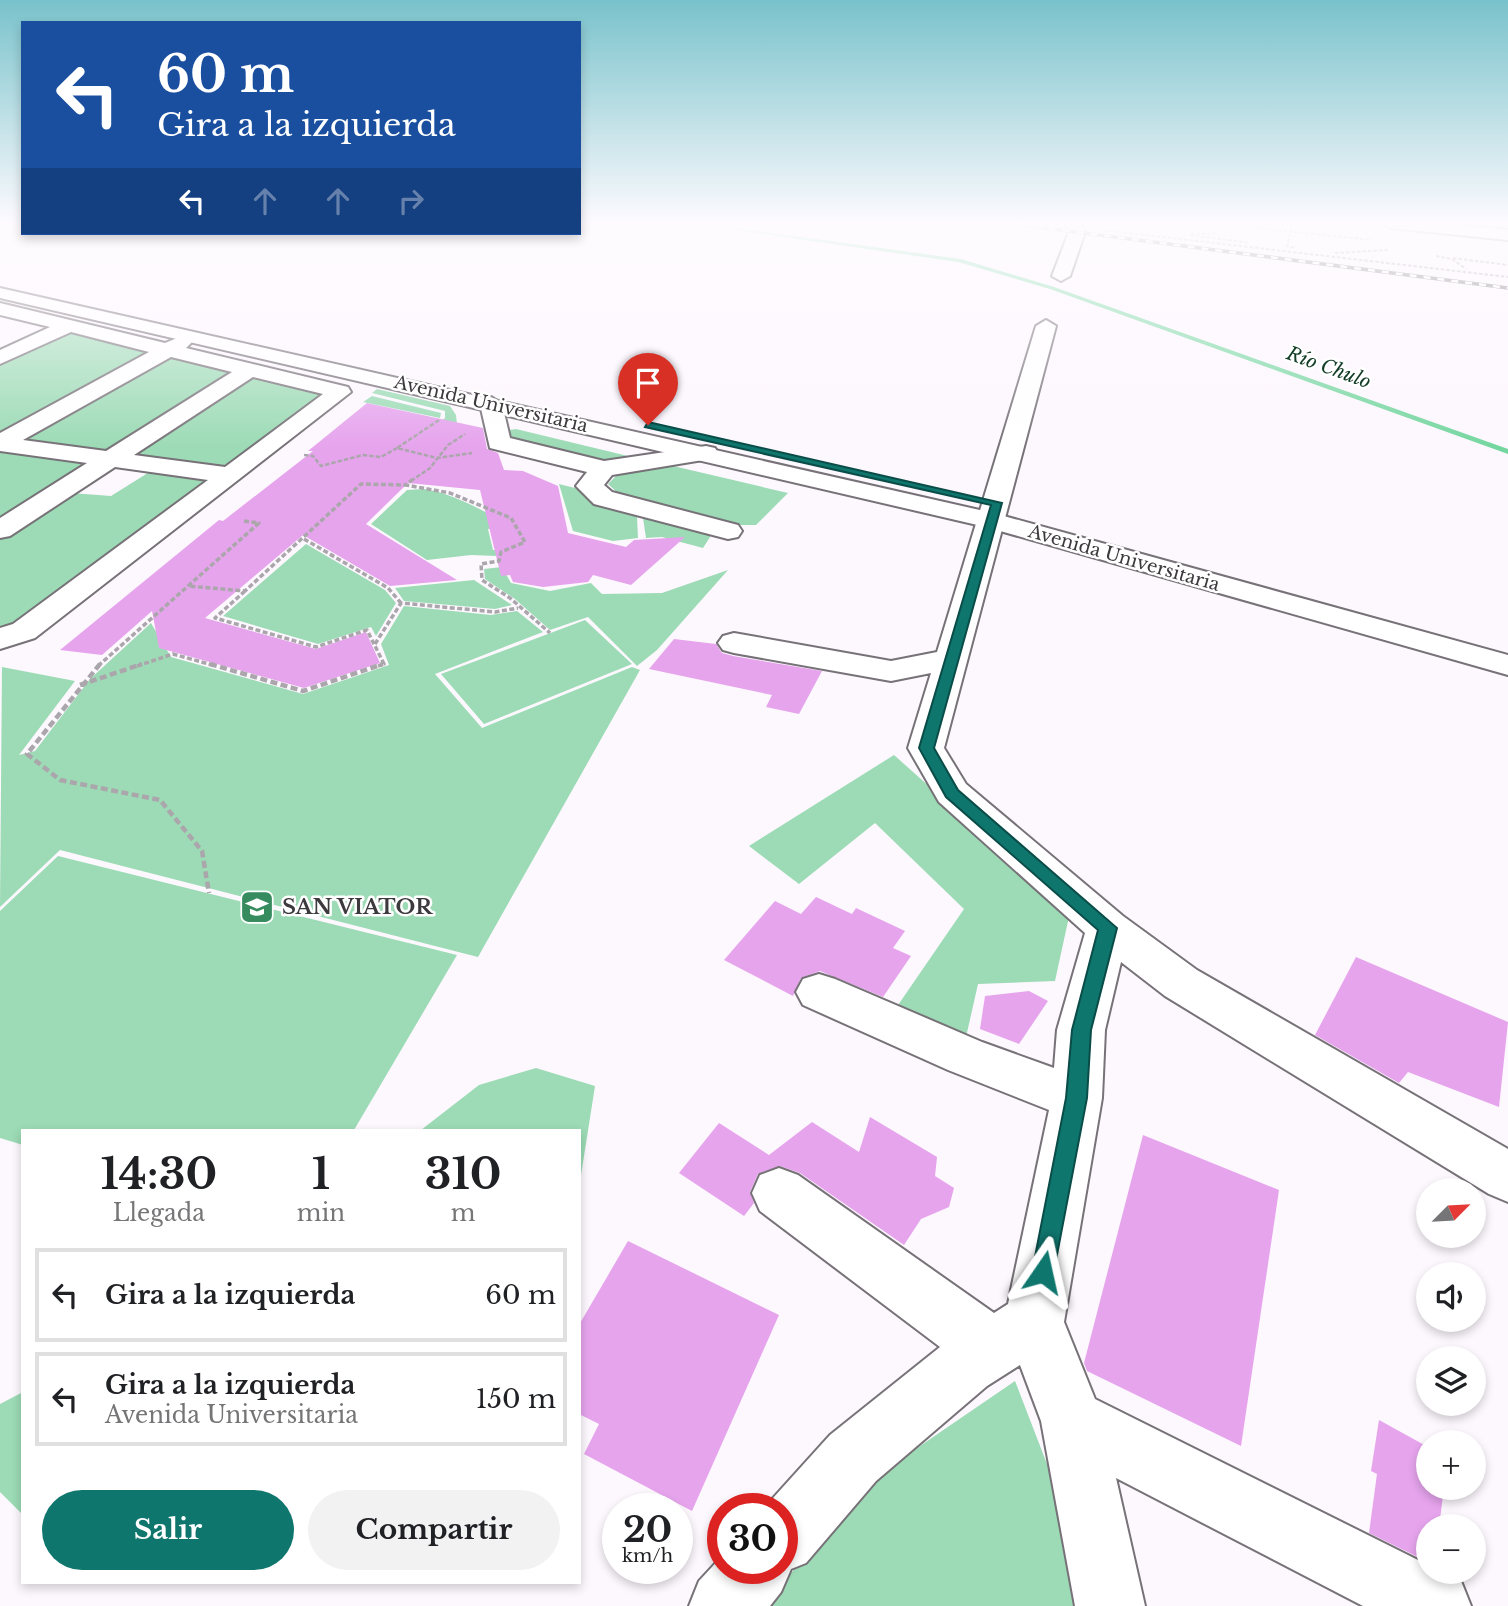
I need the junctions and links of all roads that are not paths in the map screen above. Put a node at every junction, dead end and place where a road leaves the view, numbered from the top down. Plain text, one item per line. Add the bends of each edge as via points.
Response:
1 (18, 298) edge
2 (85, 298) edge
3 (0, 309) edge
4 (70, 325) junction
5 (1046, 326) dead end
6 (171, 340) junction
7 (0, 358) edge
8 (251, 369) junction
9 (491, 404) junction
10 (0, 428) edge
11 (0, 443) edge
12 (706, 453) junction
13 (110, 459) junction
14 (604, 469) junction
15 (229, 475) junction
16 (995, 512) junction
17 (0, 530) edge
18 (728, 531) dead end
19 (0, 639) edge
20 (1508, 642) edge
21 (734, 643) dead end
22 (952, 659) junction
23 (1508, 665) edge
24 (1108, 928) junction
25 (819, 992) dead end
26 (1077, 1098) junction
27 (1508, 1177) edge
28 (779, 1193) dead end
29 (1013, 1336) junction
30 (1072, 1421) junction
31 (798, 1521) edge
32 (743, 1584) edge
33 (724, 1606) edge
34 (1111, 1606) edge
35 (1436, 1606) edge

1 - 6 street, Avenida Universitaria
2 - 16 street, Avenida Universitaria
3 - 4 street
4 - 6 street
4 - 7 street
5 - 16 street
6 - 8 street
6 - 9 street, Avenida Universitaria
6 - 10 street
6 - 11 street
8 - 13 street
8 - 15 street via 340,392
9 - 12 street, Avenida Universitaria
9 - 14 street via 499,443
11 - 13 street
12 - 14 street
12 - 16 street, Avenida Universitaria
13 - 15 street
13 - 17 street
14 - 18 street via 589,485 603,498
15 - 19 street via 24,631
16 - 20 street, Avenida Universitaria
16 - 22 street
16 - 23 street, Avenida Universitaria
21 - 22 street via 891,671
22 - 24 street via 926,748 951,793
24 - 26 street via 1081,1030
24 - 27 street via 1181,983
25 - 26 street via 965,1056
26 - 29 street
28 - 29 street
29 - 30 street
29 - 31 street via 966,1365 853,1458
30 - 34 street
30 - 35 street
32 - 33 street

